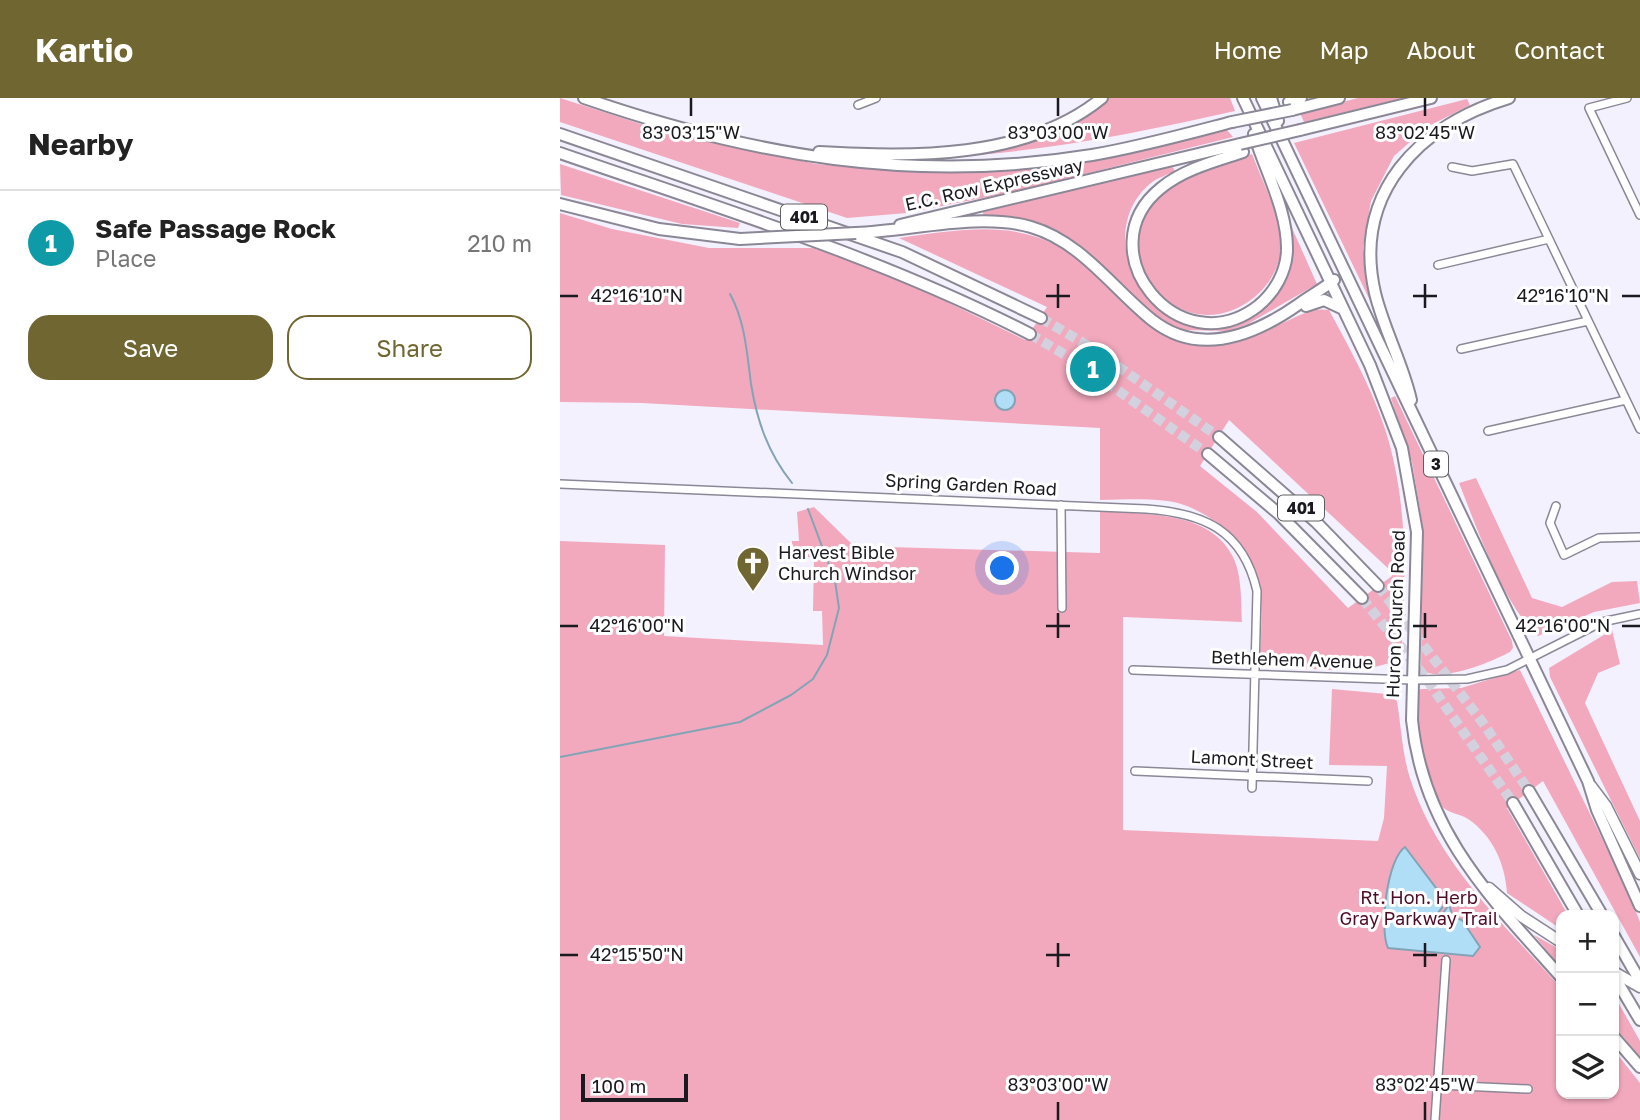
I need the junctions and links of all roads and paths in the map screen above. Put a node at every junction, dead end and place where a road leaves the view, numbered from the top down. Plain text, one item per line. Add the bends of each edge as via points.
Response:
1 (584, 98) edge
2 (876, 98) edge
3 (1102, 98) edge
4 (1243, 98) edge
5 (1262, 98) edge
6 (1271, 98) edge
7 (1301, 98) edge
8 (1339, 98) edge
9 (1431, 98) edge
10 (1508, 98) edge
11 (1627, 98) edge
12 (858, 105) dead end
13 (1291, 106) junction
14 (560, 134) edge
15 (752, 147) junction
16 (1285, 147) junction
17 (1242, 148) junction
18 (560, 153) edge
19 (1452, 167) dead end
20 (560, 204) edge
21 (1640, 215) edge
22 (906, 227) junction
23 (1549, 239) junction
24 (1438, 265) dead end
25 (1343, 270) junction
26 (1331, 282) junction
27 (1344, 311) junction
28 (1287, 313) junction
29 (1041, 318) tunnel mouth
30 (1588, 321) junction
31 (1030, 334) tunnel mouth
32 (1461, 349) dead end
33 (1626, 400) junction
34 (1415, 420) junction
35 (1640, 429) edge
36 (1488, 431) dead end
37 (1219, 437) tunnel mouth
38 (1208, 454) tunnel mouth
39 (560, 484) edge
40 (1061, 505) junction
41 (1556, 506) dead end
42 (1640, 537) edge
43 (1378, 586) tunnel mouth
44 (1362, 598) tunnel mouth
45 (1062, 608) dead end
46 (1640, 614) edge
47 (1529, 659) junction
48 (1133, 670) dead end
49 (1255, 674) junction
50 (1412, 680) junction
51 (1135, 771) dead end
52 (1252, 777) junction
53 (1368, 781) dead end
54 (1588, 782) junction
55 (1252, 788) dead end
56 (1529, 791) tunnel mouth
57 (1513, 803) tunnel mouth
58 (1640, 874) edge
59 (1478, 879) junction
60 (1640, 906) edge
61 (1575, 910) edge
62 (1599, 910) edge
63 (1556, 939) edge
64 (1619, 945) edge
65 (1446, 960) dead end
66 (1557, 973) edge
67 (1619, 976) edge
68 (1640, 981) edge
69 (1619, 983) edge
70 (1640, 987) edge
71 (1640, 1020) edge
72 (1619, 1043) edge
73 (1640, 1067) edge
74 (1439, 1085) junction
75 (1528, 1088) dead end
76 (1436, 1120) edge

1 - 15 highway, E.C. Row Expressway via 681,130
2 - 12 street
3 - 15 highway via 1049,130 953,150 870,155
4 - 17 highway via 1282,215 1285,263 1273,290 1249,312 1222,321 1184,318 1156,300 1143,282 1133,250 1136,225 1160,188
4 - 26 highway, Huron Church Road / 3
5 - 16 highway, 3
6 - 16 highway
7 - 13 highway
8 - 13 highway, E.C. Row Expressway
9 - 17 highway, bridge
10 - 34 highway via 1454,119 1426,139 1395,173 1377,214 1371,244 1373,282
11 - 21 street via 1589,108
13 - 15 highway, E.C. Row Expressway, bridge via 1093,154 1012,164 895,166
14 - 29 highway, 401 via 902,252
16 - 25 highway, 3
17 - 22 highway, E.C. Row Expressway
18 - 31 highway, 401 via 838,248 945,292
19 - 23 street via 1472,171 1513,164
20 - 22 highway, bridge via 659,229 740,239
22 - 28 highway via 990,222 1045,232 1089,260 1153,321 1194,339 1242,335
23 - 24 street
23 - 30 street
25 - 26 highway
25 - 34 highway, 3
26 - 27 highway, Huron Church Road / 3
26 - 28 highway
27 - 28 highway via 1321,300
27 - 50 highway, Huron Church Road / 3 via 1391,415 1411,484 1417,550
30 - 32 street
30 - 33 street
33 - 35 street
33 - 36 street
34 - 47 highway, 3
37 - 43 highway, 401 via 1316,522
38 - 44 highway, 401 via 1279,514
39 - 40 street, Spring Garden Road
40 - 45 street
40 - 49 street, Spring Garden Road via 1183,512 1224,531 1247,560 1257,591
41 - 42 street via 1550,523 1564,555 1600,538
46 - 47 street, Bethlehem Avenue via 1589,627
47 - 50 street, Bethlehem Avenue via 1475,677
47 - 54 highway, 3
48 - 49 street, Bethlehem Avenue
49 - 50 street, Bethlehem Avenue
49 - 52 street, Spring Garden Road
50 - 59 highway, Huron Church Road / 3 via 1414,736 1424,782 1446,833
51 - 52 street, Lamont Street
52 - 53 street, Lamont Street
52 - 55 street, Spring Garden Road
54 - 58 main road, 3 via 1606,806
54 - 60 highway
56 - 62 highway
57 - 61 highway
59 - 63 main road, Huron Church Road / 3
59 - 66 highway
64 - 68 highway
65 - 74 street
67 - 70 main road
69 - 71 highway
72 - 73 highway
74 - 75 street
74 - 76 street

